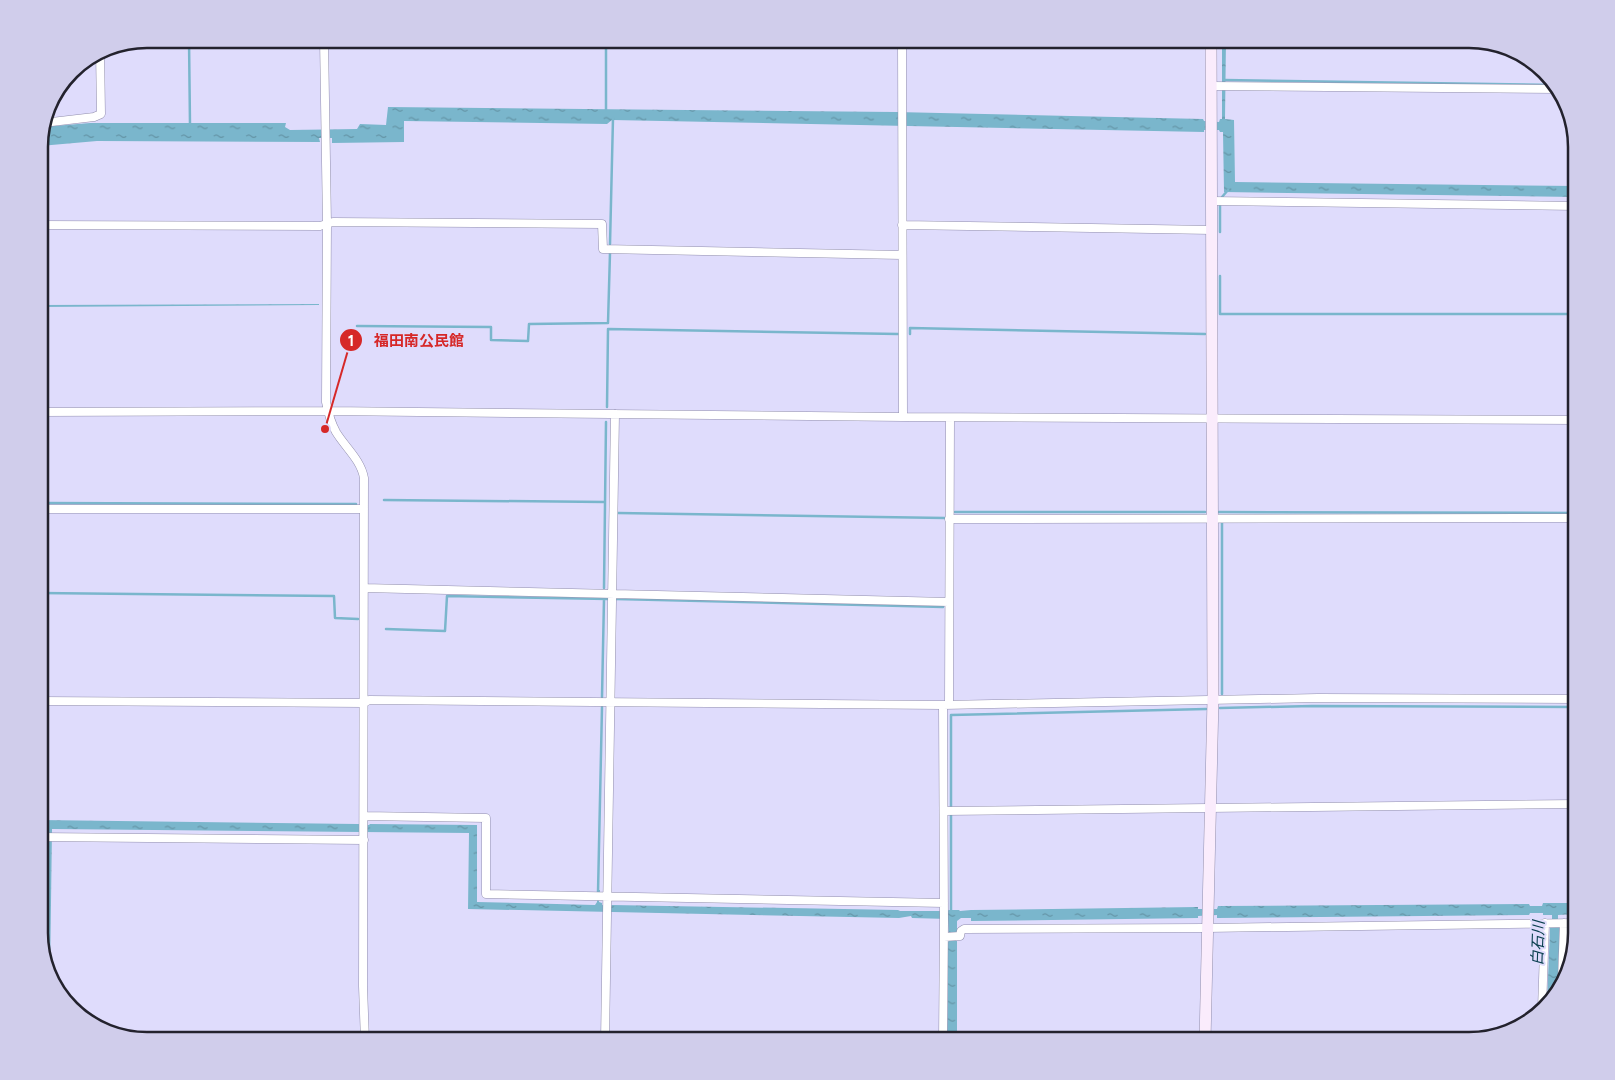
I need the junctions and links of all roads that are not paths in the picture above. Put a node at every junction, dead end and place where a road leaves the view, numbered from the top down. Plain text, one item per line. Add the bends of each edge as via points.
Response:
1 (324, 48) edge
2 (902, 48) edge
3 (1213, 48) edge
4 (100, 59) edge
5 (1220, 86) junction
6 (1549, 90) edge
7 (51, 122) edge
8 (1211, 201) junction
9 (1568, 206) edge
10 (327, 224) junction
11 (48, 225) edge
12 (902, 225) junction
13 (1212, 230) junction
14 (902, 255) junction
15 (328, 411) junction
16 (48, 412) edge
17 (615, 414) junction
18 (904, 417) junction
19 (950, 418) junction
20 (1212, 418) junction
21 (1568, 420) edge
22 (48, 509) edge
23 (364, 509) junction
24 (949, 518) junction
25 (1212, 518) junction
26 (1568, 518) edge
27 (364, 588) junction
28 (612, 594) junction
29 (949, 602) junction
30 (1213, 699) junction
31 (1568, 700) edge
32 (48, 701) edge
33 (364, 703) junction
34 (610, 703) junction
35 (946, 705) junction
36 (1568, 804) edge
37 (1210, 807) junction
38 (948, 811) junction
39 (364, 820) junction
40 (48, 837) edge
41 (364, 837) junction
42 (603, 898) junction
43 (944, 905) junction
44 (1208, 923) junction
45 (1547, 923) junction
46 (1562, 923) junction
47 (1568, 923) edge
48 (944, 937) junction
49 (1562, 966) edge
50 (1543, 1000) edge
51 (365, 1032) edge
52 (605, 1032) edge
53 (943, 1032) edge
54 (1205, 1032) edge

1 - 10 street
2 - 12 street
3 - 5 street
4 - 7 street via 101,114
5 - 6 street
5 - 8 street via 1211,126
8 - 9 street
8 - 13 street
10 - 11 street
10 - 14 street via 602,224 603,248
10 - 15 street
12 - 13 street
12 - 14 street
13 - 20 street
14 - 18 street
15 - 16 street
15 - 17 street
15 - 23 street via 336,432 363,470
17 - 18 street
17 - 28 street
18 - 19 street
19 - 20 street
19 - 24 street
20 - 21 street
20 - 25 street
22 - 23 street
23 - 27 street
24 - 25 street
24 - 29 street
25 - 26 street
25 - 30 street
27 - 28 street
27 - 33 street
28 - 29 street
28 - 34 street
29 - 35 street
30 - 31 street
30 - 35 street
30 - 37 street
32 - 33 street
33 - 34 street via 369,700
33 - 39 street
34 - 35 street
34 - 42 street
35 - 38 street
36 - 37 street
37 - 38 street
37 - 44 street
38 - 43 street
39 - 41 street
39 - 42 street via 486,818 486,894
40 - 41 street
41 - 51 street
42 - 43 street
42 - 52 street via 608,915
43 - 48 street
44 - 45 street
44 - 48 street via 964,929 960,936
44 - 54 street
45 - 46 street
45 - 50 street
46 - 47 street
46 - 49 street
48 - 53 street

